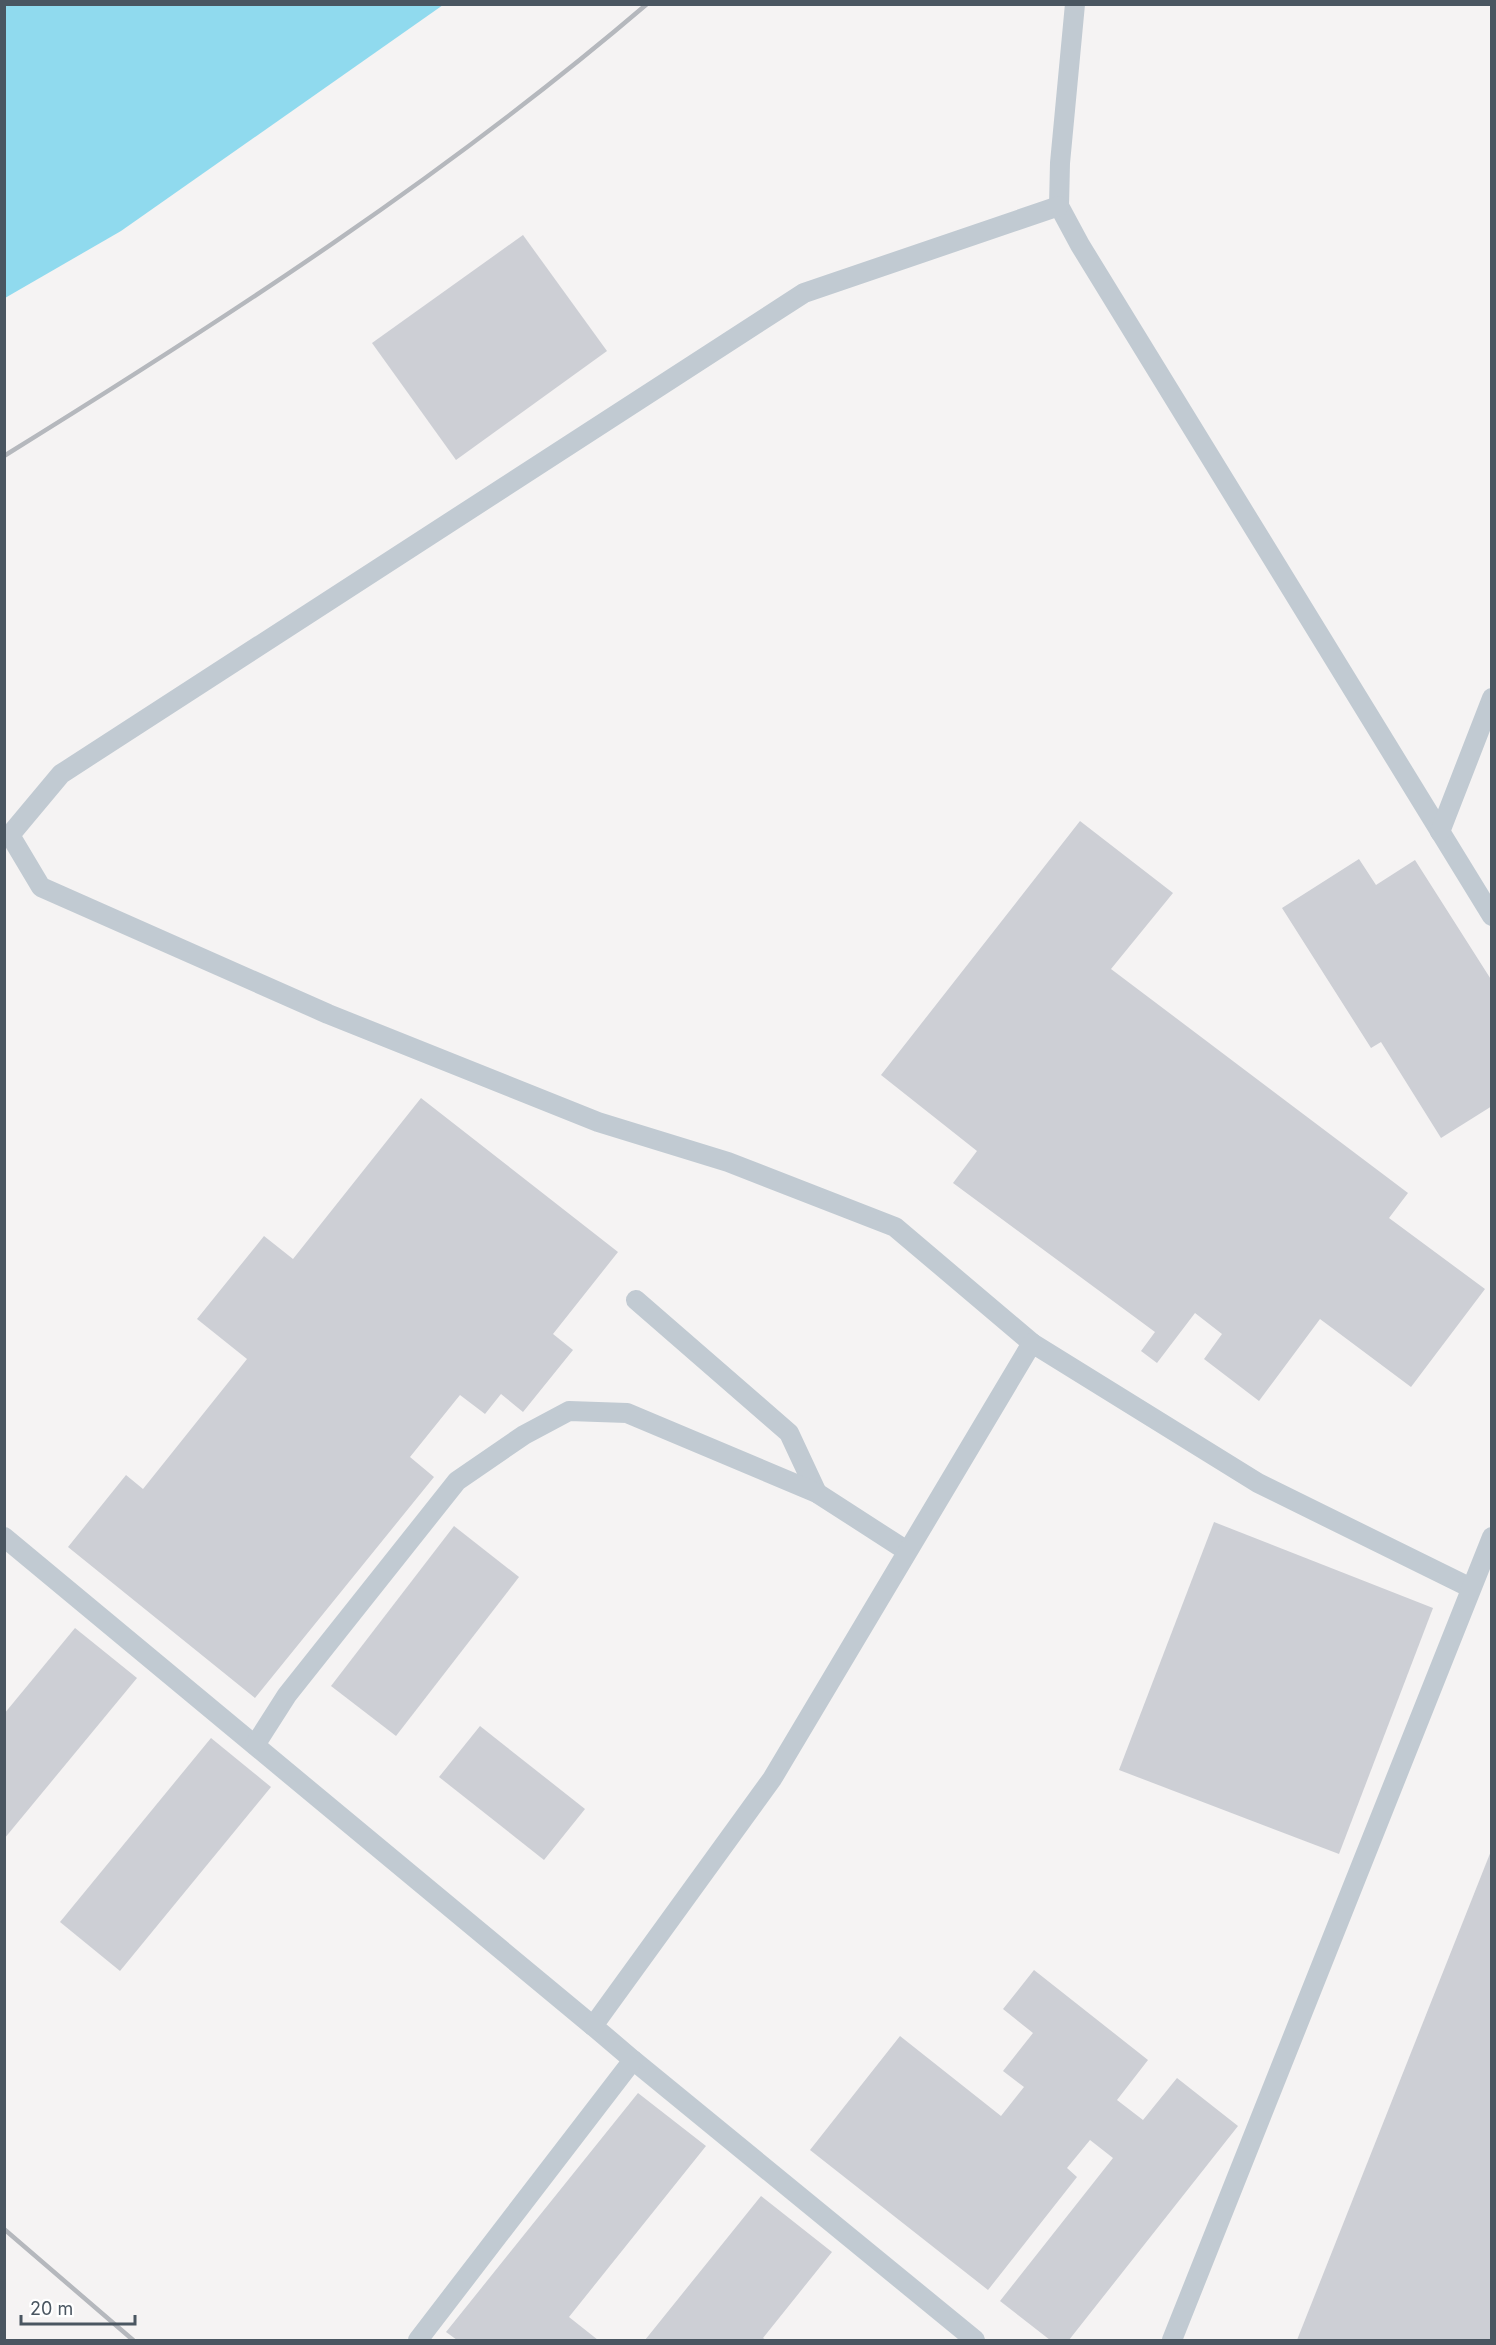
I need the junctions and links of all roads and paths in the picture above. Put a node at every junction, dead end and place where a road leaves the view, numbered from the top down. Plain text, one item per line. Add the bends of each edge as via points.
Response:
1 (1075, 4) edge
2 (1059, 206) junction
3 (1491, 698) edge
4 (1440, 832) junction
5 (1491, 916) edge
6 (636, 1300) dead end
7 (1032, 1343) junction
8 (817, 1493) junction
9 (4, 1537) edge
10 (1491, 1537) edge
11 (908, 1551) junction
12 (1471, 1588) junction
13 (255, 1745) junction
14 (593, 2026) junction
15 (633, 2060) junction
16 (418, 2340) edge
17 (975, 2340) edge
18 (1172, 2340) edge

1 - 2 lane
2 - 4 lane
2 - 7 lane via 804,293 61,774 10,835 41,887 243,977 598,1122 728,1162 895,1227
3 - 4 lane
4 - 5 lane
6 - 8 lane via 789,1433
7 - 11 lane
7 - 12 lane via 1258,1483
8 - 11 lane
8 - 13 lane via 627,1413 569,1411 524,1435 457,1481 287,1695
9 - 13 lane
10 - 12 lane
11 - 14 lane via 772,1779
12 - 18 lane
13 - 14 lane
14 - 15 lane
15 - 16 lane
15 - 17 lane

